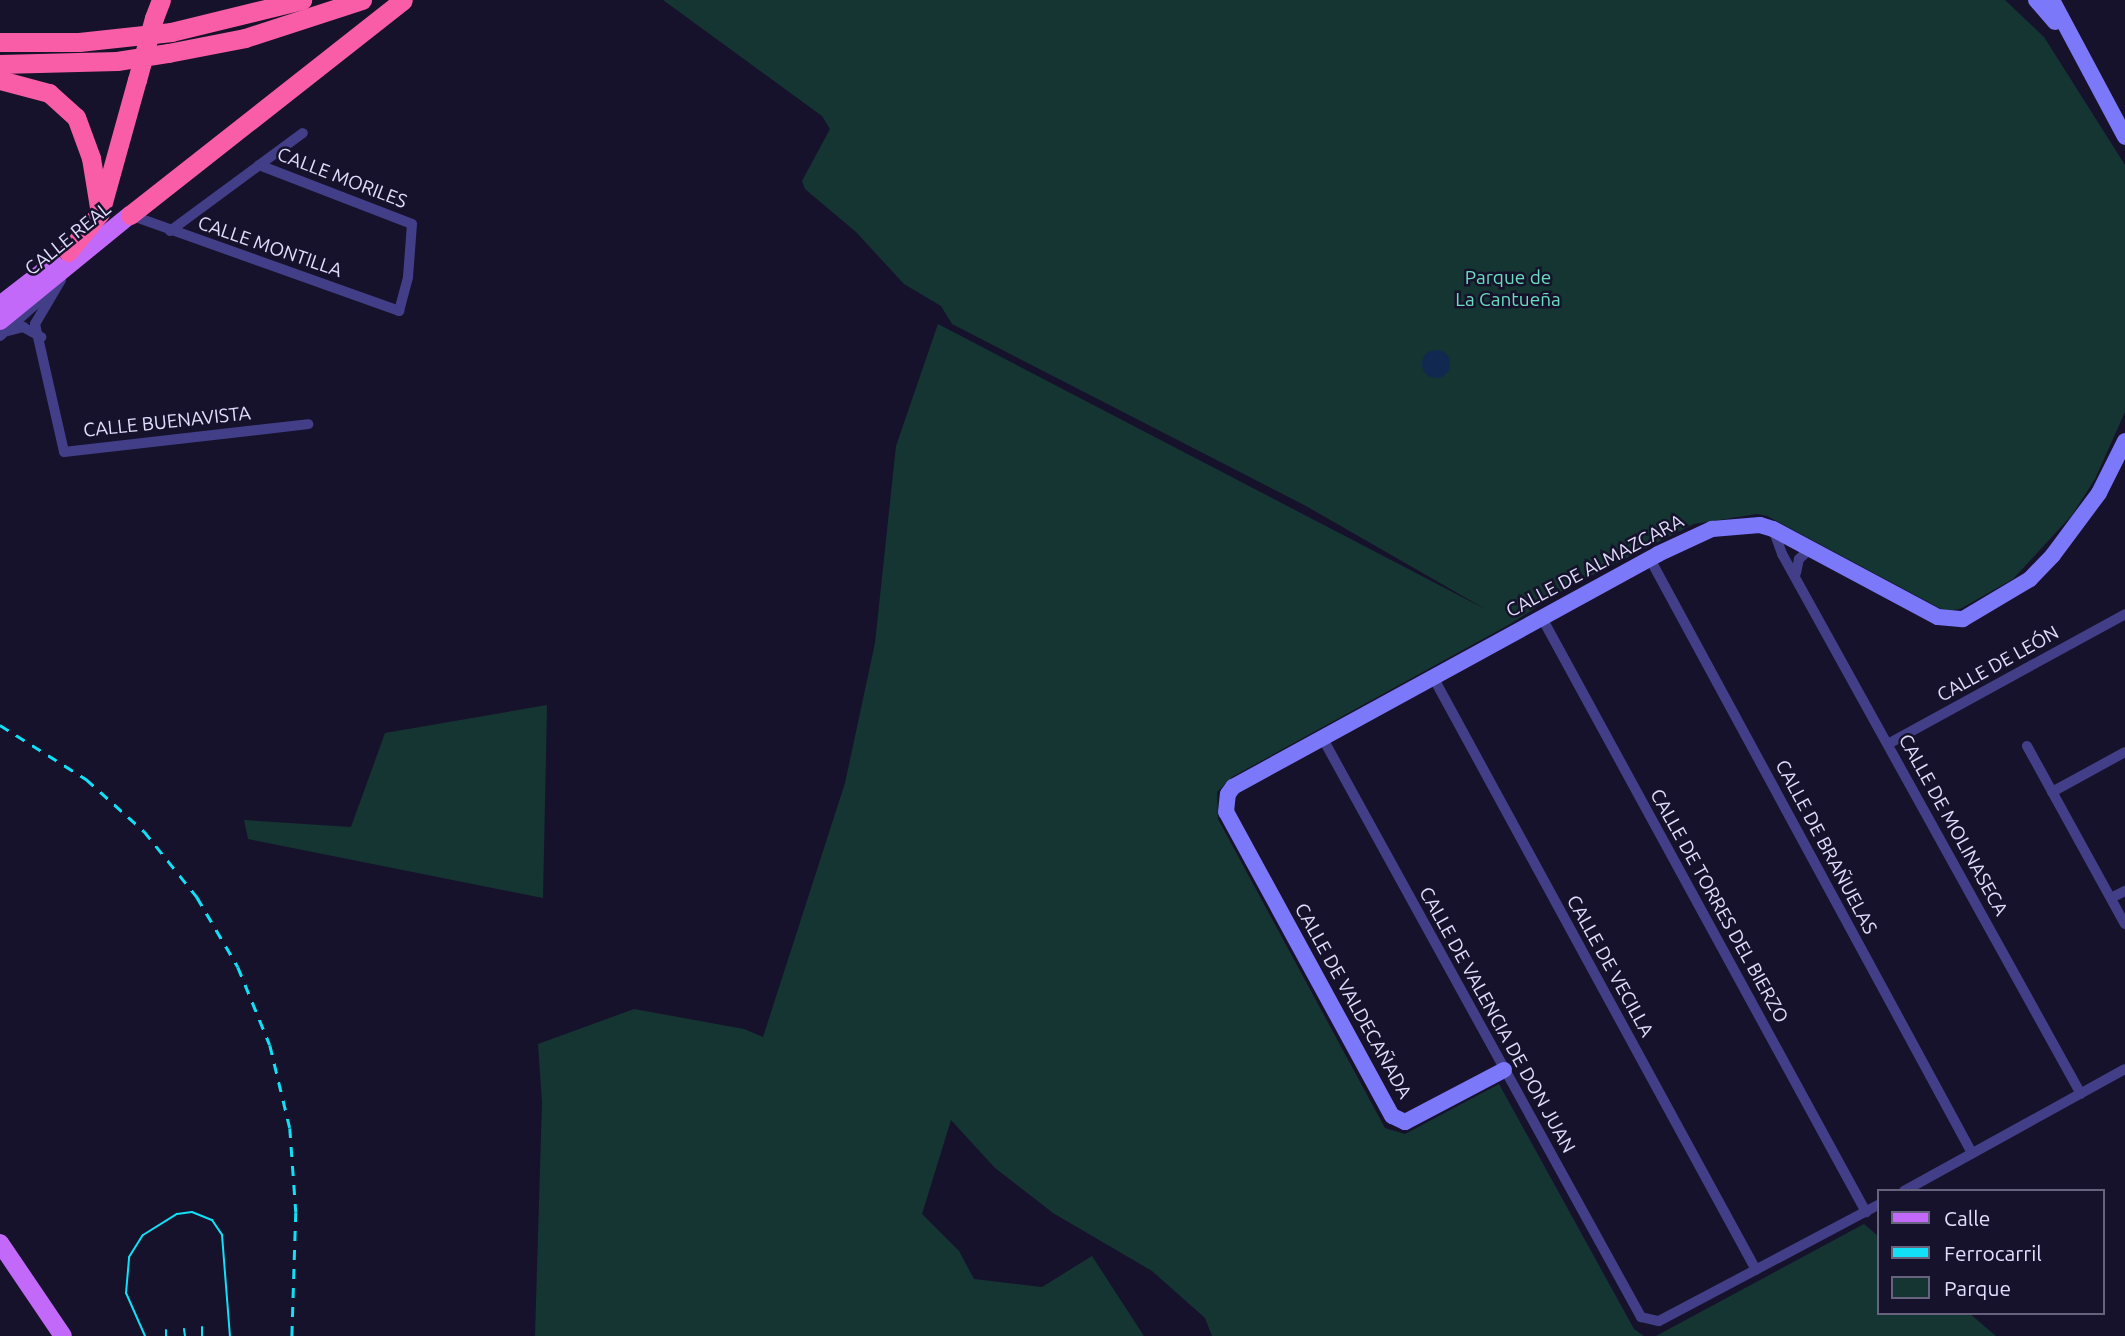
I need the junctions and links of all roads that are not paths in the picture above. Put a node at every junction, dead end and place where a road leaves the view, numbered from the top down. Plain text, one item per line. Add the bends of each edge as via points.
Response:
1 (302, 0) edge
2 (362, 0) edge
3 (403, 0) edge
4 (2036, 0) edge
5 (2052, 0) edge
6 (158, 9) edge
7 (2071, 40) junction
8 (0, 43) edge
9 (0, 64) edge
10 (0, 80) edge
11 (303, 133) dead end
12 (228, 136) junction
13 (2123, 136) edge
14 (259, 165) junction
15 (113, 172) junction
16 (100, 213) junction
17 (130, 215) junction
18 (170, 231) junction
19 (77, 252) junction
20 (51, 291) junction
21 (0, 305) edge
22 (399, 311) joint
23 (2, 330) edge
24 (41, 337) junction
25 (308, 424) dead end
26 (2125, 441) edge
27 (1773, 529) junction
28 (1810, 549) junction
29 (1650, 559) junction
30 (1796, 573) junction
31 (2125, 614) edge
32 (1542, 618) junction
33 (1433, 677) junction
34 (1323, 739) junction
35 (1888, 744) junction
36 (2027, 746) dead end
37 (2125, 752) edge
38 (2052, 792) junction
39 (1227, 794) joint
40 (2125, 891) edge
41 (2111, 898) junction
42 (2125, 924) edge
43 (2125, 1069) edge
44 (1504, 1070) junction
45 (2081, 1094) junction
46 (1972, 1153) junction
47 (1908, 1189) edge
48 (1876, 1206) edge
49 (1866, 1212) junction
50 (0, 1243) edge
51 (1756, 1270) junction
52 (63, 1336) edge

1 - 8 highway via 171,32 79,42
2 - 9 highway via 245,38 168,53 104,62
3 - 12 highway
4 - 7 street
5 - 7 street
6 - 15 highway, bridge
7 - 13 street
10 - 16 highway via 50,93 76,117 91,158
11 - 14 street, CALLE MORILES
12 - 15 highway via 140,198 122,198
12 - 17 highway
14 - 18 street, CALLE MORILES
14 - 22 street, CALLE MORILES via 412,224 408,277
15 - 16 highway
16 - 19 highway
17 - 18 street, CALLE MONTILLA
17 - 19 main road, CALLE REAL
18 - 22 street, CALLE MONTILLA
19 - 20 street, CALLE BUENAVISTA
19 - 21 main road, CALLE REAL
19 - 23 main road, CALLE REAL
20 - 23 street
20 - 24 street, CALLE BUENAVISTA via 35,324
23 - 24 street via 23,327
24 - 25 street, CALLE BUENAVISTA via 64,452
26 - 28 street, CALLE DE ALMAZCARA via 2099,493 2053,555 2029,579 1963,619 1938,617
27 - 28 street, CALLE DE ALMAZCARA
27 - 29 street, CALLE DE ALMAZCARA via 1760,525 1712,529
27 - 30 street, CALLE DE MOLINASECA
28 - 30 street via 1799,559
29 - 32 street, CALLE DE ALMAZCARA
29 - 46 street, CALLE DE BRAÑUELAS
30 - 35 street, CALLE DE MOLINASECA
31 - 35 street, CALLE DE LEÓN
32 - 33 street, CALLE DE ALMAZCARA
32 - 49 street, CALLE DE TORRES DEL BIERZO
33 - 34 street, CALLE DE ALMAZCARA
33 - 51 street, CALLE DE VECILLA
34 - 39 street, CALLE DE ALMAZCARA
34 - 44 street, CALLE DE VALENCIA DE DON JUAN
35 - 45 street, CALLE DE MOLINASECA
36 - 38 street
37 - 38 street
38 - 41 street
39 - 44 street, CALLE DE VALDECAÑADA via 1226,812 1392,1116 1405,1122
40 - 41 street
41 - 42 street
43 - 45 street
44 - 51 street, CALLE DE VALENCIA DE DON JUAN via 1641,1317 1659,1321
45 - 46 street
46 - 47 street
48 - 49 street
49 - 51 street
50 - 52 main road

